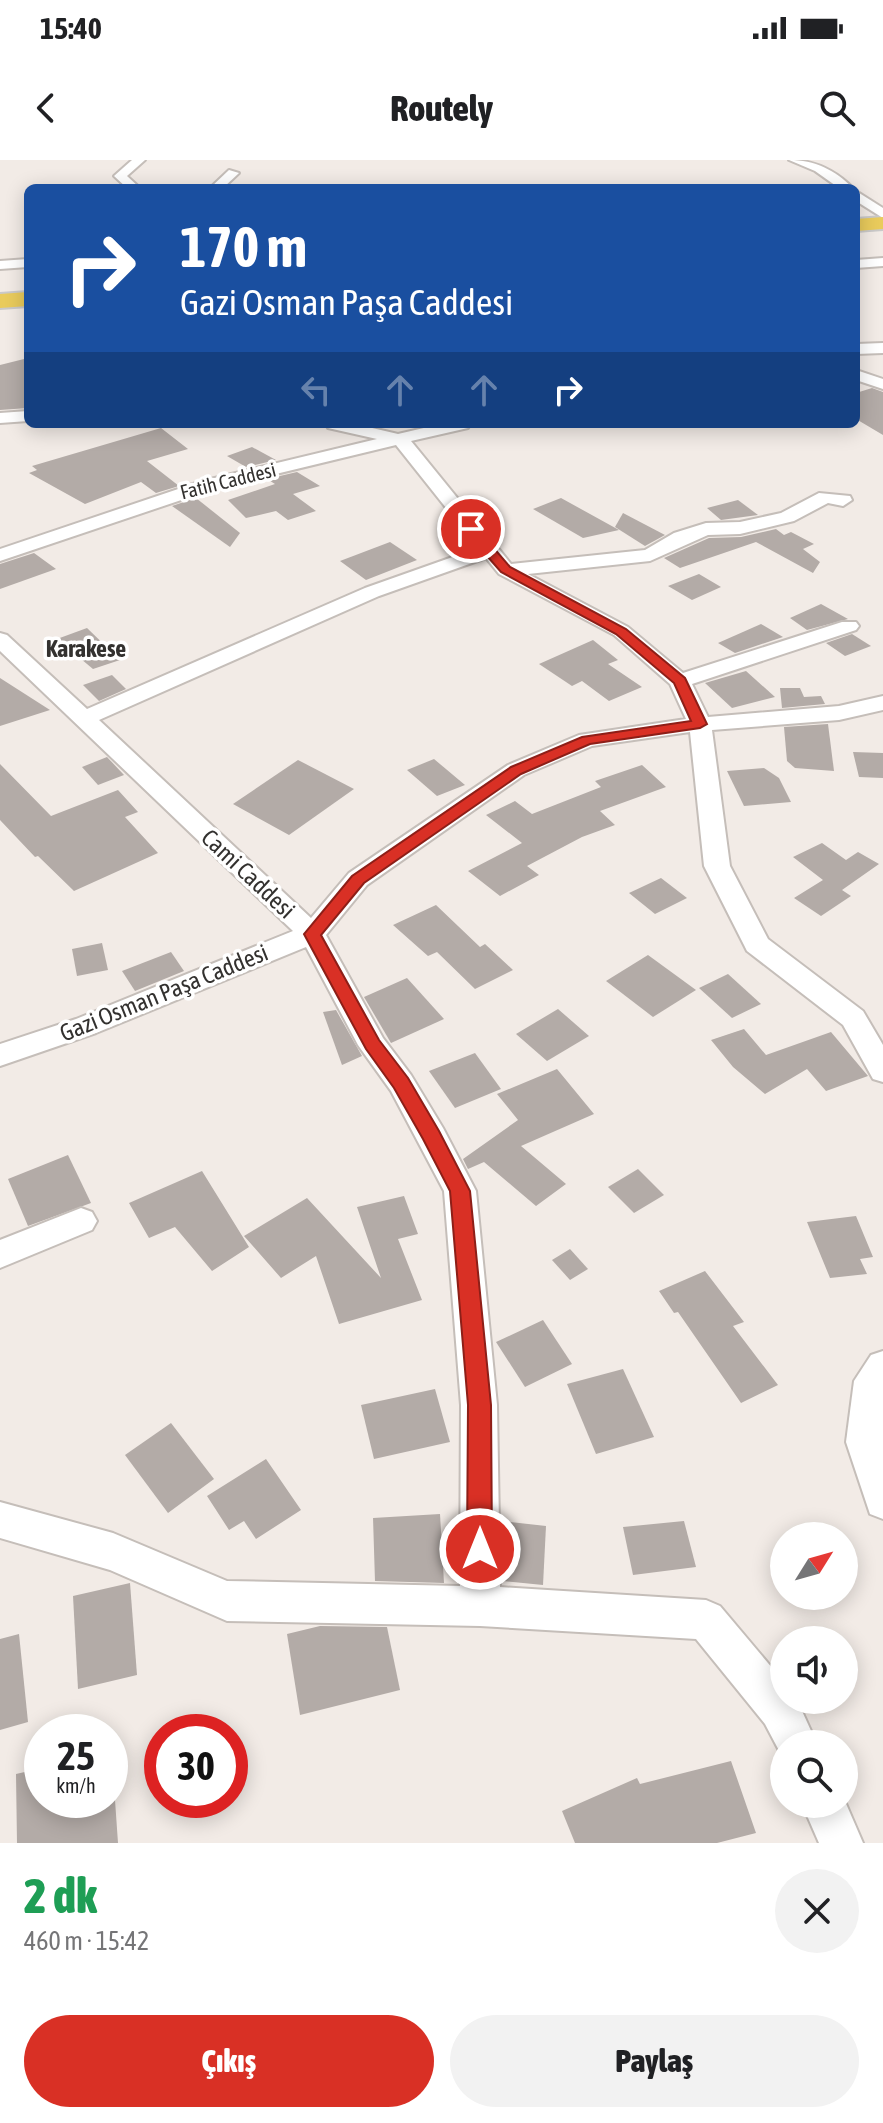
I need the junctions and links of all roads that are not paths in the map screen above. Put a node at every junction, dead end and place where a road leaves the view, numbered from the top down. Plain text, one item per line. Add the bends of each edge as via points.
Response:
1 (139, 160) edge
2 (824, 160) edge
3 (801, 161) edge
4 (233, 173) dead end
5 (129, 184) edge
6 (221, 184) edge
7 (840, 184) edge
8 (869, 218) edge
9 (883, 240) edge
10 (883, 262) edge
11 (24, 263) edge
12 (860, 264) edge
13 (0, 265) edge
14 (24, 282) edge
15 (0, 284) edge
16 (24, 299) edge
17 (0, 301) edge
18 (883, 348) edge
19 (860, 349) edge
20 (860, 376) edge
21 (883, 384) edge
22 (24, 416) edge
23 (0, 418) edge
24 (351, 428) edge
25 (447, 428) edge
26 (401, 440) junction
27 (843, 500) dead end
28 (488, 551) junction
29 (0, 555) edge
30 (506, 570) junction
31 (849, 626) dead end
32 (0, 639) edge
33 (680, 681) junction
34 (883, 703) edge
35 (85, 718) junction
36 (700, 724) junction
37 (312, 934) junction
38 (0, 1054) edge
39 (883, 1071) edge
40 (81, 1221) dead end
41 (0, 1254) edge
42 (883, 1366) edge
43 (883, 1501) edge
44 (0, 1520) edge
45 (480, 1606) junction
46 (790, 1730) edge
47 (830, 1818) edge
48 (841, 1843) edge

1 - 5 street via 120,176
2 - 3 street
3 - 7 street
4 - 6 street
8 - 9 highway
10 - 12 street
11 - 13 street
14 - 15 highway
16 - 17 highway
18 - 19 street
20 - 21 street
22 - 23 street
24 - 26 street
25 - 26 street, Fatih Caddesi
26 - 28 street
26 - 29 street, Fatih Caddesi via 208,485
27 - 30 street via 825,497 787,517 706,529 650,555
28 - 30 street
28 - 35 street via 372,592
30 - 33 street via 621,631
31 - 33 street
32 - 35 street, Cami Caddesi
33 - 36 street
34 - 36 street, Gazi Osman Paşa Caddesi via 839,713
35 - 37 street, Cami Caddesi
36 - 37 street, Gazi Osman Paşa Caddesi via 587,740 516,770 358,879
36 - 39 street via 717,866 757,945 853,1018
37 - 38 street, Gazi Osman Paşa Caddesi via 86,1026
37 - 45 street, Cami Caddesi via 460,1191 479,1405
40 - 41 street
42 - 43 street via 872,1381 864,1442
44 - 45 street via 113,1552 227,1601
45 - 46 street via 706,1620 780,1709
47 - 48 street

